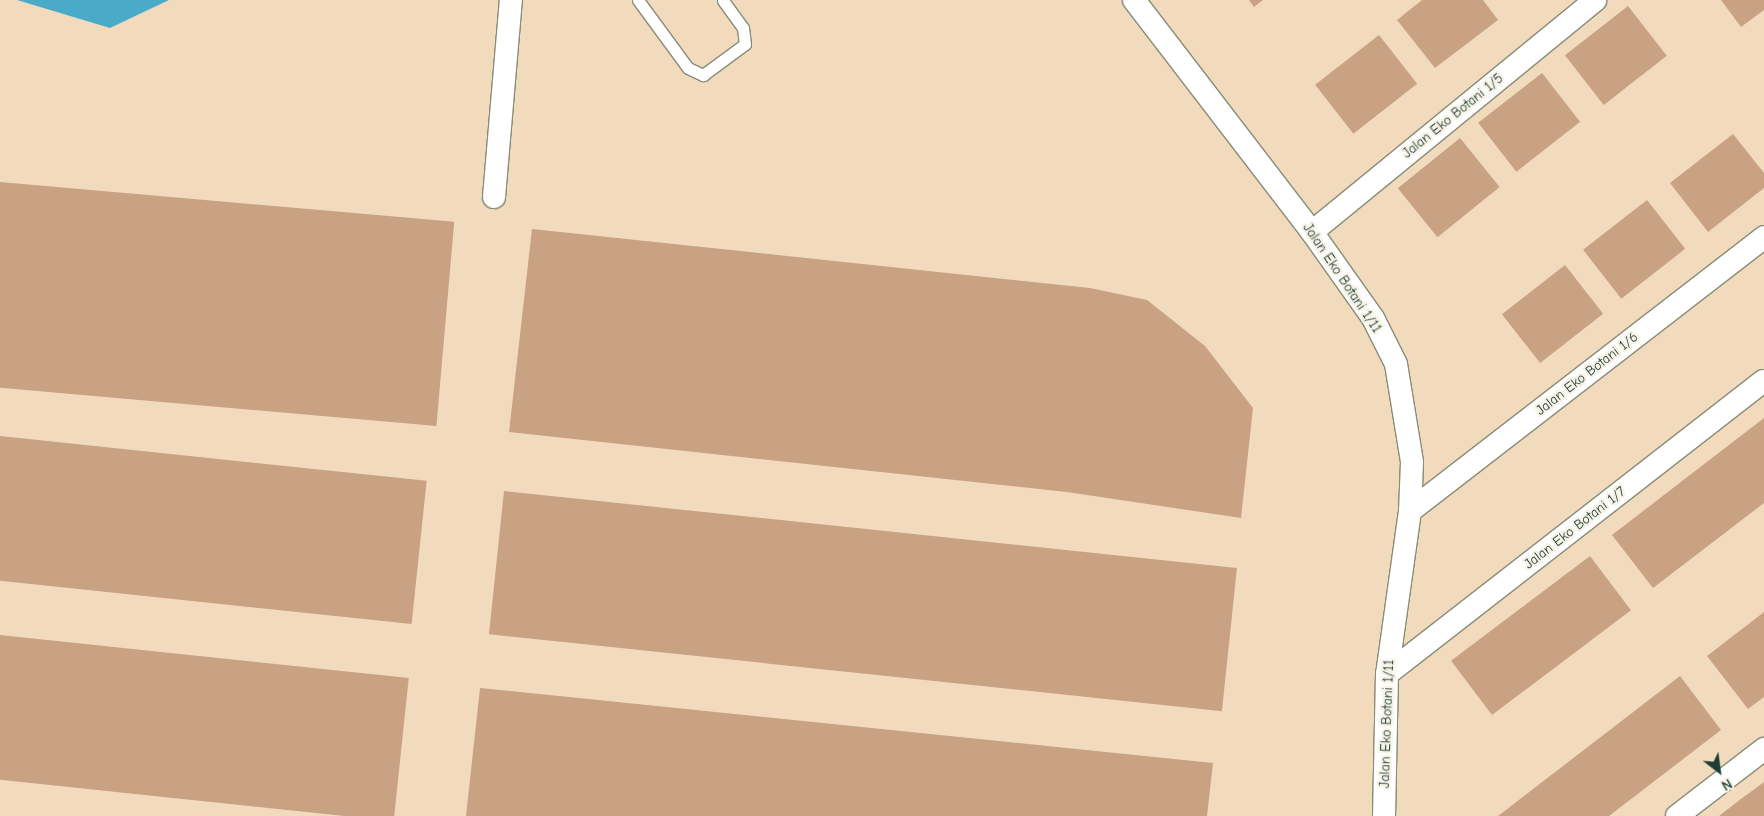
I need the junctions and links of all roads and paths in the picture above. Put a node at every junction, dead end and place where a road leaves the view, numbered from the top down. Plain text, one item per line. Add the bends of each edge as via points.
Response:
1 (511, 0) edge
2 (638, 0) edge
3 (723, 0) edge
4 (1595, 0) edge
5 (1136, 1) edge
6 (494, 197) dead end
7 (1312, 232) junction
8 (1764, 236) edge
9 (1764, 381) edge
10 (1410, 511) junction
11 (1387, 674) junction
12 (1764, 749) edge
13 (1384, 816) edge
14 (1677, 816) edge

1 - 6 street
2 - 3 lane via 688,68 703,75 745,44 743,28
4 - 7 street, Jalan Eko Botani 1/5
5 - 7 street, Jalan Eko Botani 1/11
7 - 10 street, Jalan Eko Botani 1/11 via 1373,318 1396,364 1412,462
8 - 10 street, Jalan Eko Botani 1/6
9 - 11 street, Jalan Eko Botani 1/7
10 - 11 street, Jalan Eko Botani 1/11
11 - 13 street, Jalan Eko Botani 1/11
12 - 14 street

